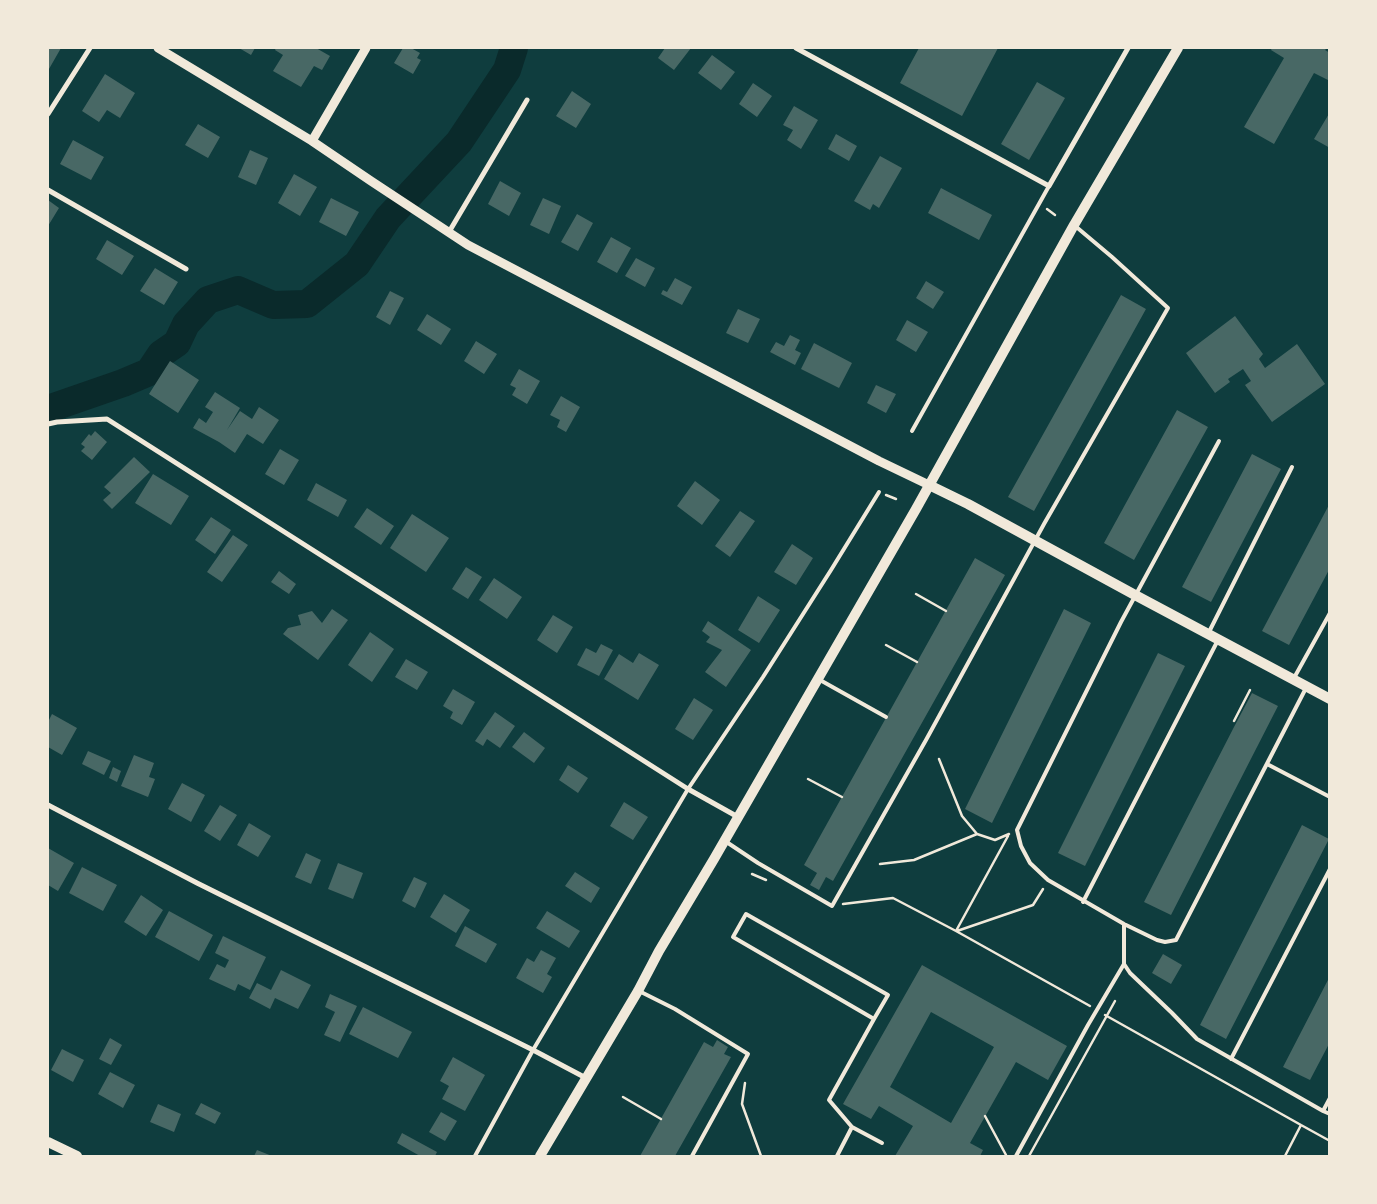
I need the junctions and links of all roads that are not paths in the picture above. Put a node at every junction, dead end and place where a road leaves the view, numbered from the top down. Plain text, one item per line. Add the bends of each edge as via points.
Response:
1 (90, 48) edge
2 (158, 48) edge
3 (366, 48) edge
4 (796, 48) edge
5 (1128, 48) edge
6 (1178, 48) edge
7 (527, 100) dead end
8 (48, 114) edge
9 (312, 141) junction
10 (1049, 186) junction
11 (48, 190) edge
12 (1074, 225) junction
13 (449, 232) junction
14 (186, 269) dead end
15 (48, 424) edge
16 (912, 430) dead end
17 (1219, 441) dead end
18 (1292, 467) dead end
19 (929, 485) junction
20 (879, 492) dead end
21 (1035, 541) junction
22 (1135, 595) junction
23 (1330, 613) edge
24 (1208, 635) junction
25 (1218, 640) junction
26 (818, 679) junction
27 (1293, 680) junction
28 (1306, 687) junction
29 (1330, 699) edge
30 (886, 717) dead end
31 (1266, 764) junction
32 (688, 789) junction
33 (1330, 797) edge
34 (48, 806) edge
35 (738, 817) junction
36 (725, 841) junction
37 (1330, 869) edge
38 (1083, 902) junction
39 (1124, 924) junction
40 (1124, 964) junction
41 (638, 991) junction
42 (874, 1019) junction
43 (533, 1050) junction
44 (1231, 1059) junction
45 (586, 1078) junction
46 (1330, 1098) edge
47 (1323, 1111) junction
48 (1330, 1114) edge
49 (852, 1126) junction
50 (48, 1142) edge
51 (882, 1143) dead end
52 (77, 1156) edge
53 (475, 1156) edge
54 (540, 1156) edge
55 (692, 1156) edge
56 (837, 1156) edge
57 (1016, 1156) edge

1 - 8 street
2 - 9 street
3 - 9 street
4 - 10 street
5 - 10 street
6 - 12 main road
7 - 13 street
9 - 13 street
10 - 16 lane
11 - 14 street
12 - 19 main road
12 - 21 lane via 1168,308
13 - 19 street via 468,245
15 - 32 street via 107,419
17 - 22 lane
18 - 24 lane
19 - 21 main road
19 - 26 main road
20 - 32 lane
21 - 22 main road
21 - 36 lane via 832,906 758,864
22 - 24 main road
22 - 38 lane via 1017,830 1030,863 1048,880
23 - 27 lane
24 - 25 main road
25 - 27 main road
25 - 38 lane
26 - 30 lane
26 - 35 main road
27 - 28 main road
28 - 29 main road
28 - 31 lane
31 - 33 lane
31 - 39 lane via 1176,940 1157,940
32 - 35 street
32 - 43 lane
34 - 43 street
35 - 36 main road
36 - 41 main road
37 - 44 lane
38 - 39 lane
39 - 40 lane
40 - 44 lane via 1197,1040
40 - 57 lane
41 - 45 main road
41 - 55 lane via 675,1009 748,1054
42 - 42 lane via 888,995 746,914 733,936
42 - 49 lane via 829,1100
43 - 45 street
43 - 53 lane
44 - 47 lane
45 - 54 main road
46 - 47 lane
47 - 48 lane
49 - 51 lane
49 - 56 lane
50 - 52 main road

